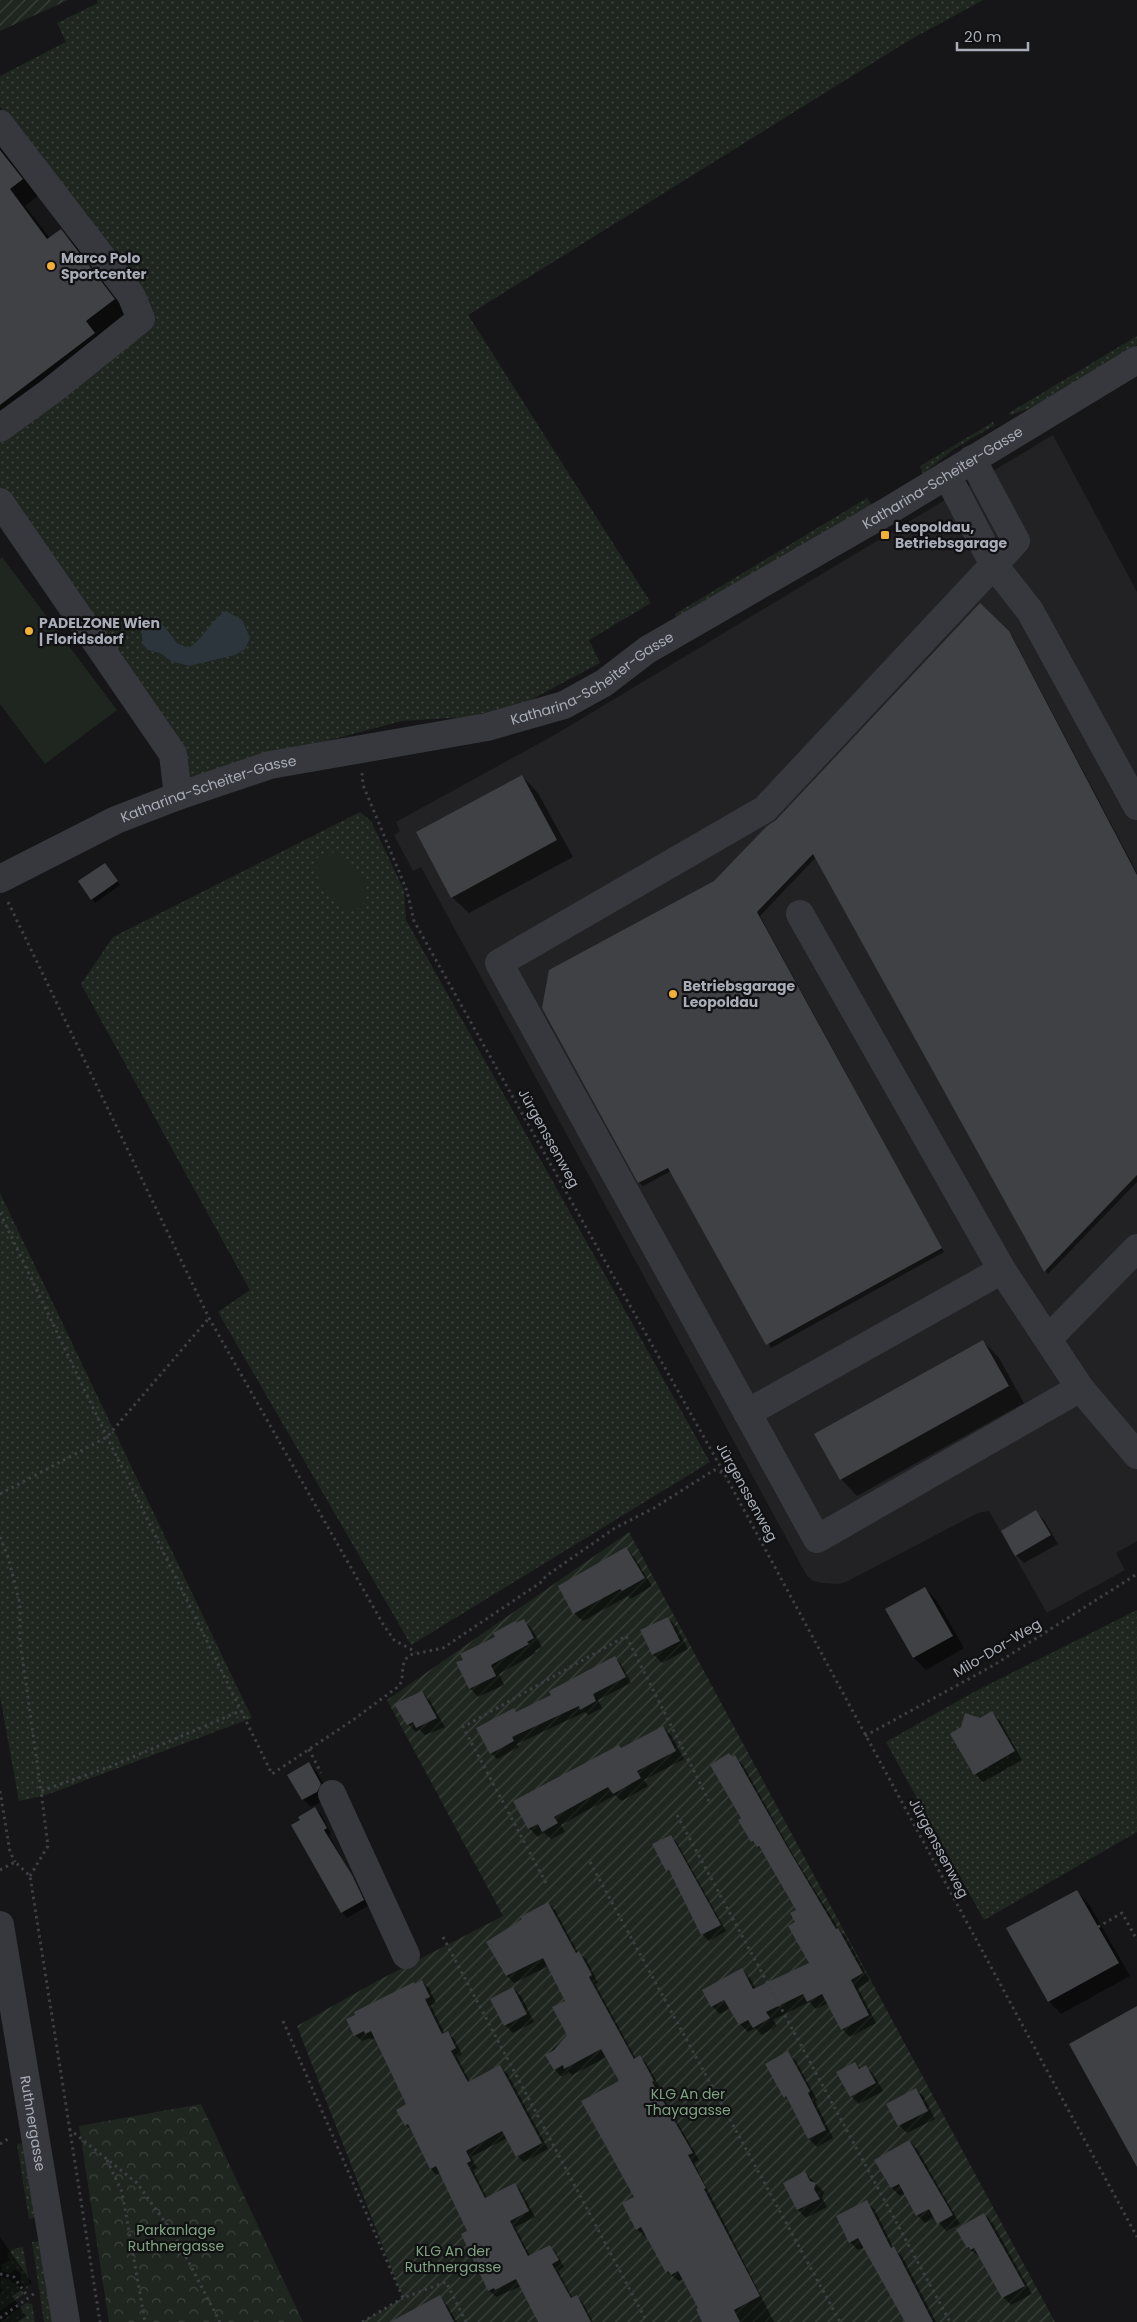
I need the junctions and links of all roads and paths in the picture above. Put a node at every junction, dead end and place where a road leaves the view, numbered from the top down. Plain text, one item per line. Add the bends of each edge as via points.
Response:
1 (0, 124) edge
2 (1137, 360) edge
3 (0, 428) edge
4 (972, 460) junction
5 (947, 475) junction
6 (0, 502) edge
7 (994, 565) junction
8 (360, 750) junction
9 (178, 796) junction
10 (1137, 806) edge
11 (2, 886) edge
12 (800, 914) dead end
13 (0, 1213) edge
14 (1137, 1248) edge
15 (1002, 1270) junction
16 (208, 1318) junction
17 (1048, 1339) junction
18 (1080, 1388) junction
19 (747, 1413) junction
20 (107, 1437) junction
21 (1137, 1455) edge
22 (724, 1473) junction
23 (0, 1494) edge
24 (0, 1537) edge
25 (1137, 1574) edge
26 (417, 1652) junction
27 (240, 1711) junction
28 (865, 1736) junction
29 (0, 1791) edge
30 (41, 1791) junction
31 (332, 1794) dead end
32 (709, 1801) dead end
33 (677, 1815) dead end
34 (16, 1862) junction
35 (590, 1862) dead end
36 (0, 1870) edge
37 (30, 1876) junction
38 (546, 1883) dead end
39 (0, 1925) edge
40 (1098, 1926) dead end
41 (443, 1936) dead end
42 (1137, 1940) edge
43 (406, 1955) dead end
44 (284, 2020) dead end
45 (69, 2129) junction
46 (11, 2137) dead end
47 (0, 2144) edge
48 (106, 2159) junction
49 (1137, 2237) edge
50 (0, 2274) edge
51 (35, 2293) dead end
52 (28, 2297) junction
53 (403, 2298) junction
54 (0, 2318) edge
55 (66, 2322) edge
56 (100, 2322) edge
57 (145, 2322) edge
58 (220, 2322) edge
59 (362, 2322) edge
60 (466, 2322) edge
61 (647, 2322) edge
62 (840, 2322) edge
63 (950, 2322) edge

1 - 3 street via 131,295 141,319 51,392
2 - 4 street, Katharina-Scheiter-Gasse
4 - 5 street, Katharina-Scheiter-Gasse
4 - 7 street via 1016,541
5 - 7 street
5 - 8 street, Katharina-Scheiter-Gasse via 647,650 604,684 564,705 487,727
6 - 9 street via 173,754
7 - 10 street via 1030,611
7 - 19 street via 765,809 499,963
8 - 9 street, Katharina-Scheiter-Gasse via 270,765
8 - 22 path, Jürgenssenweg via 363,785 407,891 414,921
9 - 11 street, Katharina-Scheiter-Gasse via 116,820
11 - 16 path
12 - 15 street
13 - 20 path
14 - 17 street
15 - 17 street
15 - 19 street
16 - 20 path
16 - 26 path via 383,1624 394,1640
17 - 18 street
18 - 19 street via 816,1538
18 - 21 street
20 - 23 path
20 - 27 path
22 - 26 path via 714,1470 615,1528 443,1648
22 - 28 path, Jürgenssenweg
24 - 30 path via 20,1604 20,1641
25 - 28 path, Milo-Dor-Weg via 994,1664
26 - 27 path via 404,1661 398,1686 272,1774
27 - 30 path via 112,1766
28 - 49 path, Jürgenssenweg
29 - 34 path via 10,1852
30 - 37 path via 48,1846
31 - 43 street
32 - 38 path via 626,1636 463,1727
33 - 63 path
34 - 36 path
34 - 37 path
35 - 62 path
37 - 45 path
39 - 55 street, Ruthnergasse
40 - 42 path via 1122,1913
41 - 61 path
44 - 53 path
45 - 48 path
45 - 56 path
46 - 47 path
48 - 57 path via 122,2192
48 - 58 path via 137,2183 175,2236
50 - 52 path via 14,2277
51 - 52 path
52 - 54 path
53 - 59 path
53 - 60 path via 446,2282

